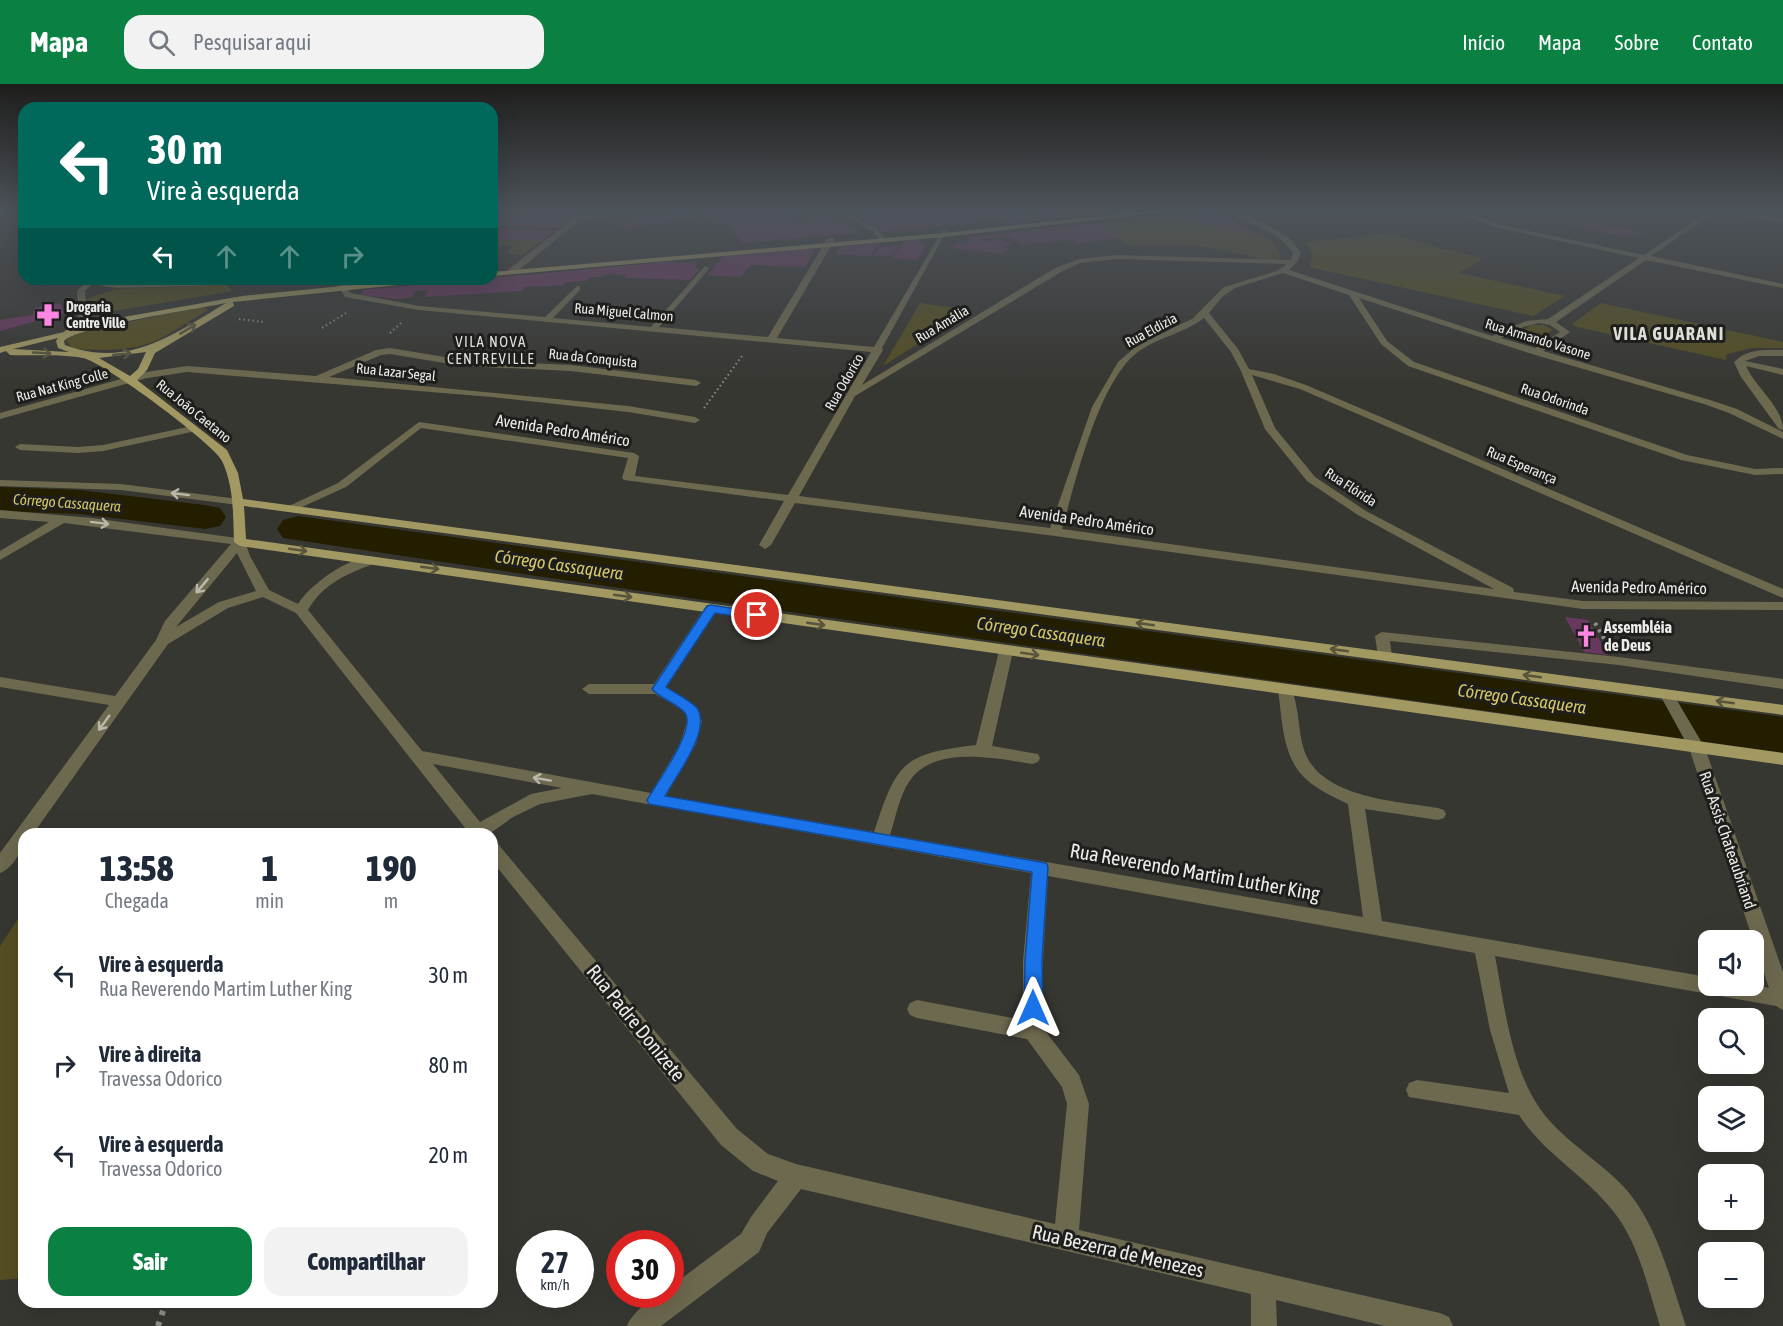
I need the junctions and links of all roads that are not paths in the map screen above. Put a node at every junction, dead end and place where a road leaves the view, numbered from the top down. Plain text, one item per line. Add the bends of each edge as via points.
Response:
1 (517, 267) edge
2 (565, 267) edge
3 (815, 267) edge
4 (925, 267) edge
5 (1065, 267) edge
6 (1287, 267) edge
7 (1631, 267) edge
8 (1693, 267) edge
9 (705, 268) dead end
10 (1284, 271) junction
11 (511, 272) junction
12 (498, 273) edge
13 (87, 285) edge
14 (99, 285) edge
15 (153, 285) edge
16 (235, 285) edge
17 (336, 285) edge
18 (345, 285) edge
19 (116, 286) junction
20 (1783, 286) edge
21 (577, 288) dead end
22 (98, 292) dead end
23 (1352, 293) junction
24 (243, 295) junction
25 (1205, 314) junction
26 (548, 318) junction
27 (78, 322) junction
28 (1548, 323) junction
29 (654, 328) junction
30 (65, 333) junction
31 (1493, 339) junction
32 (771, 340) junction
33 (0, 341) edge
34 (159, 346) junction
35 (0, 350) edge
36 (879, 350) junction
37 (1535, 352) junction
38 (1783, 353) edge
39 (84, 355) junction
40 (1739, 362) junction
41 (1246, 371) junction
42 (1783, 372) edge
43 (131, 380) junction
44 (314, 380) junction
45 (696, 383) dead end
46 (853, 394) junction
47 (0, 416) edge
48 (695, 420) road end
49 (1783, 427) edge
50 (192, 429) junction
51 (1783, 436) edge
52 (20, 447) dead end
53 (1783, 471) edge
54 (0, 483) edge
55 (792, 498) junction
56 (238, 502) junction
57 (291, 509) junction
58 (0, 514) edge
59 (62, 519) junction
60 (1055, 532) junction
61 (240, 542) junction
62 (765, 545) dead end
63 (0, 556) edge
64 (372, 560) junction
65 (264, 592) junction
66 (1783, 594) edge
67 (1519, 596) junction
68 (1783, 606) edge
69 (711, 609) junction
70 (301, 610) junction
71 (163, 641) junction
72 (1006, 651) junction
73 (1384, 656) junction
74 (0, 682) edge
75 (1783, 684) edge
76 (589, 688) dead end
77 (658, 689) junction
78 (1285, 690) junction
79 (1671, 701) junction
80 (119, 702) junction
81 (1783, 710) edge
82 (1697, 748) junction
83 (983, 750) junction
84 (415, 755) junction
85 (1032, 758) dead end
86 (1783, 759) edge
87 (600, 789) junction
88 (655, 800) junction
89 (1356, 801) junction
90 (1438, 814) dead end
91 (28, 828) edge
92 (475, 828) edge
93 (486, 828) edge
94 (880, 839) junction
95 (18, 841) edge
96 (498, 856) edge
97 (0, 866) edge
98 (1040, 867) junction
99 (1374, 927) junction
100 (1483, 946) junction
101 (1783, 1000) edge
102 (917, 1009) dead end
103 (1033, 1031) junction
104 (1417, 1090) dead end
105 (1526, 1106) junction
106 (796, 1176) junction
107 (1066, 1240) junction
108 (1263, 1285) junction
109 (640, 1326) edge
110 (1264, 1326) edge
111 (1440, 1326) edge
112 (1673, 1326) edge

1 - 11 street
2 - 11 main road
3 - 32 street
4 - 36 street, Rua Odorico
5 - 46 street, Rua Amália
6 - 10 street, Rua Eldizia
7 - 28 street
8 - 20 street
9 - 29 street
10 - 23 street, Rua Armando Vasone
10 - 25 street, Rua Eldizia via 1224,290
11 - 12 main road
13 - 27 street via 81,291 85,297 83,316
14 - 19 street
15 - 19 street
16 - 24 street
17 - 24 main road
18 - 26 street, Rua Miguel Calmon via 348,295 419,308
19 - 22 street
21 - 26 street
23 - 31 street, Rua Armando Vasone
23 - 53 street, Rua Odorinda via 1386,346 1411,364 1694,460 1755,472
24 - 27 main road
24 - 30 main road
34 -> 24 main road, Rua João Caetano
25 - 41 street, Rua Flórida
25 - 60 street, Rua Eldizia via 1133,351 1119,369 1091,416
26 - 29 street, Rua Miguel Calmon
27 - 30 main road
27 - 33 main road
28 - 31 street via 1522,322
28 - 37 street via 1566,332
29 - 32 street, Rua Miguel Calmon
30 - 35 main road
30 - 39 main road, Rua João Caetano via 61,346
31 - 37 street, Rua Armando Vasone
32 - 36 street, Rua Miguel Calmon
39 -> 34 main road via 129,354
34 - 43 main road, Rua João Caetano
35 -> 39 main road
36 - 46 street, Rua Odorico
37 - 51 street, Rua Armando Vasone via 1707,402
38 - 40 street via 1756,354
39 - 43 main road, Rua João Caetano
40 - 42 street
40 - 49 street
41 - 66 street, Rua Esperança via 1303,387
41 - 67 street, Rua Flórida via 1270,429 1311,479 1362,513
43 - 44 street, Rua Lazar Segal via 187,369
43 - 47 street, Rua Nat King Colle
43 - 50 main road, Rua João Caetano
44 - 45 street, Rua da Conquista via 390,351 463,363 571,368
44 - 48 street, Rua Lazar Segal via 380,383 628,409
46 - 55 street, Rua Odorico
50 - 52 street via 104,448
50 - 56 main road, Rua João Caetano via 228,459
56 -> 54 street via 121,487
55 - 57 street, Avenida Pedro Américo via 628,478 634,456 418,425 342,484
55 - 60 street, Avenida Pedro Américo
55 - 62 street, Rua Odorico
56 - 57 main road
56 - 61 main road, Rua João Caetano
73 -> 57 main road
58 - 59 street
59 -> 61 street
59 - 63 street
60 - 67 street, Avenida Pedro Américo
61 -> 64 main road
61 - 65 street
61 -> 71 street via 170,624
64 -> 69 main road
64 - 70 street via 316,587
65 - 70 street
65 - 71 street via 221,605
67 - 68 street, Avenida Pedro Américo via 1583,605
69 -> 72 main road
69 - 77 street
70 - 84 street
71 - 80 street
72 -> 78 main road
72 - 83 street
73 - 75 street via 1382,636 1619,661
79 -> 73 main road
74 - 80 street
76 - 77 street
77 - 88 street via 691,710 695,720 692,736
78 - 82 main road
78 - 89 street via 1297,749 1305,768
81 -> 79 main road
79 - 82 street, Rua Assis Chateaubriand
80 -> 91 street
82 - 86 main road
82 - 101 street, Rua Assis Chateaubriand
83 - 85 street
83 - 94 street via 926,759 910,769 902,778
87 -> 84 street, Rua Reverendo Martim Luther King
84 - 92 street
87 - 88 street, Rua Reverendo Martim Luther King
87 - 93 street, Rua Reverendo Martim Luther King via 537,798
88 - 94 street, Rua Reverendo Martim Luther King
89 - 90 street
89 - 99 street
94 - 98 street, Rua Reverendo Martim Luther King
95 -> 97 street
96 - 106 street, Rua Padre Donizete via 729,1137 761,1163
98 - 99 street, Rua Reverendo Martim Luther King
98 - 103 street
99 - 100 street, Rua Reverendo Martim Luther King
100 - 101 street, Rua Reverendo Martim Luther King
100 - 105 street via 1511,1065
102 - 103 street
103 - 107 street via 1071,1082 1078,1104
104 - 105 street
105 - 112 street via 1537,1124 1623,1204 1636,1224
106 - 107 street, Rua Bezerra de Menezes
106 - 109 street via 750,1243
107 - 108 street, Rua Bezerra de Menezes
108 - 110 street
108 - 111 street, Rua Bezerra de Menezes

